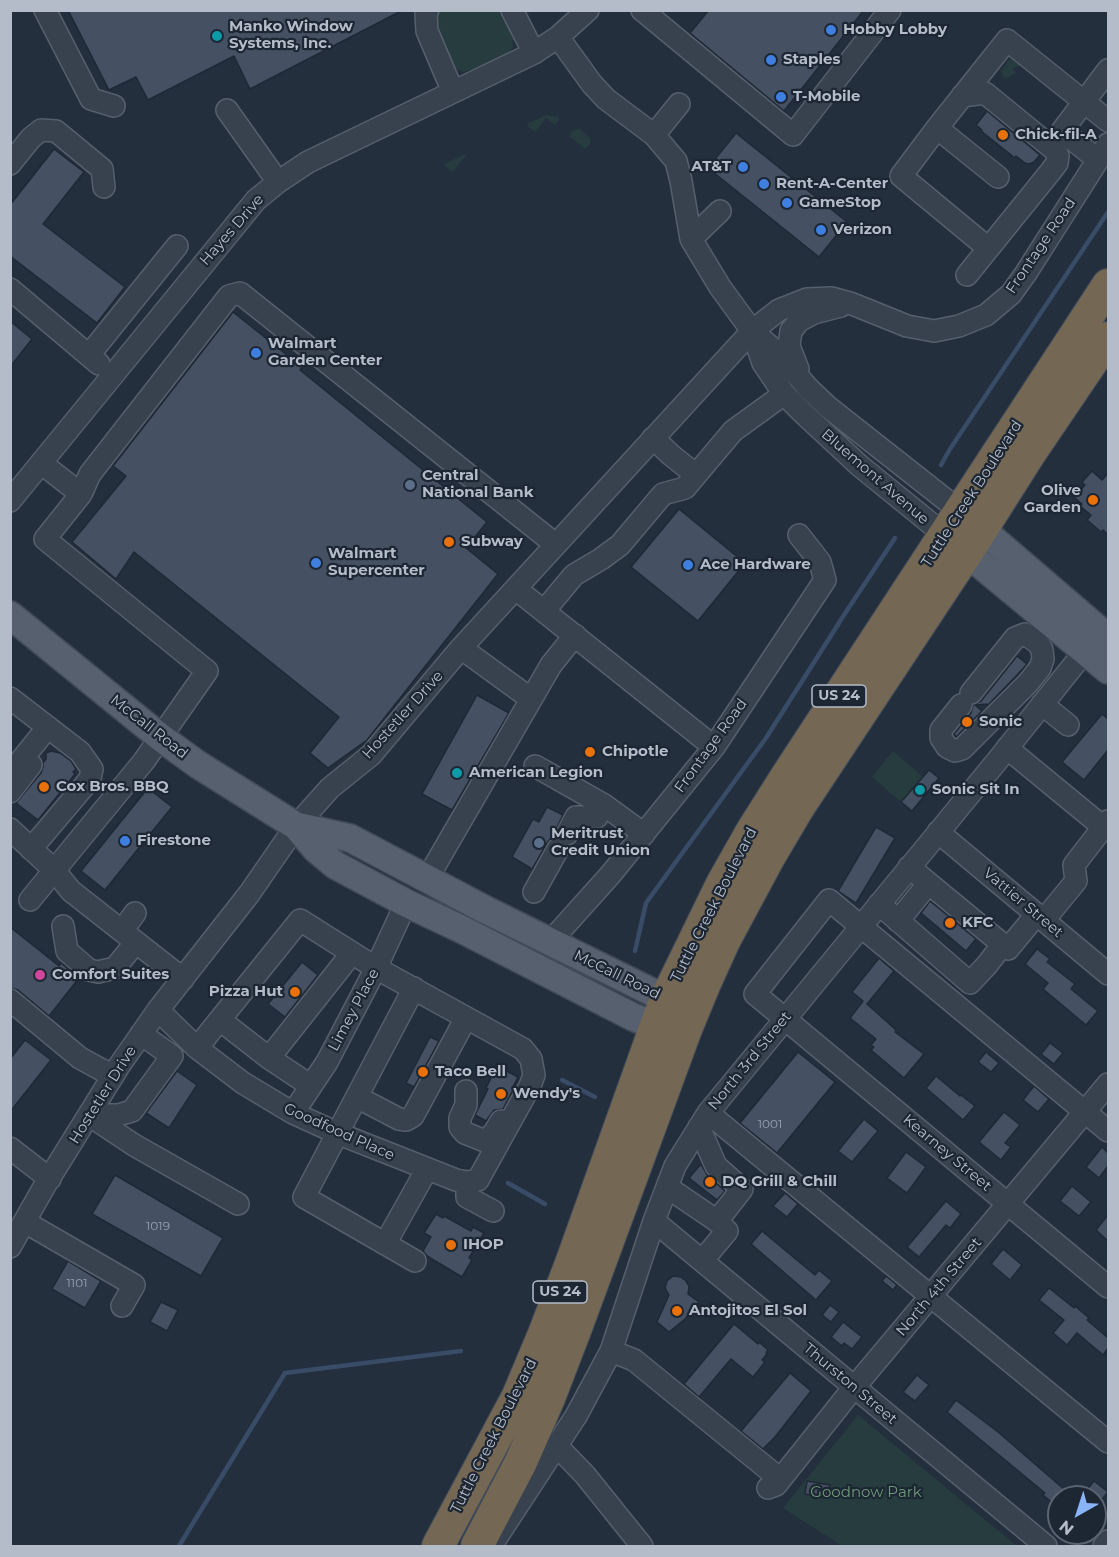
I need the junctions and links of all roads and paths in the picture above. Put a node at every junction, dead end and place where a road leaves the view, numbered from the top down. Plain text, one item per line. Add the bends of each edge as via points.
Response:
1 (45, 10) edge
2 (428, 10) edge
3 (513, 10) edge
4 (588, 10) edge
5 (642, 10) edge
6 (890, 10) edge
7 (558, 37) junction
8 (534, 53) junction
9 (1108, 70) edge
10 (453, 92) junction
11 (962, 96) junction
12 (1085, 101) junction
13 (679, 104) dead end
14 (114, 106) dead end
15 (227, 110) dead end
16 (1108, 121) edge
17 (937, 128) junction
18 (654, 135) junction
19 (1103, 152) edge
20 (10, 164) edge
21 (998, 177) dead end
22 (278, 182) junction
23 (104, 187) dead end
24 (720, 211) dead end
25 (691, 239) junction
26 (992, 244) junction
27 (177, 246) dead end
28 (967, 275) dead end
29 (1108, 285) edge
30 (10, 289) edge
31 (850, 303) junction
32 (752, 331) junction
33 (1108, 338) edge
34 (89, 355) junction
35 (112, 375) junction
36 (808, 388) junction
37 (784, 394) junction
38 (653, 438) junction
39 (41, 463) junction
40 (696, 475) junction
41 (81, 494) junction
42 (10, 501) edge
43 (963, 532) junction
44 (799, 535) dead end
45 (555, 544) junction
46 (516, 589) junction
47 (544, 611) junction
48 (10, 615) edge
49 (575, 635) junction
50 (1108, 638) edge
51 (462, 648) junction
52 (1097, 654) edge
53 (1108, 670) edge
54 (1028, 683) junction
55 (531, 699) junction
56 (12, 700) edge
57 (1045, 702) junction
58 (1068, 725) dead end
59 (48, 727) junction
60 (160, 737) junction
61 (33, 745) junction
62 (714, 747) junction
63 (1007, 748) junction
64 (535, 766) dead end
65 (10, 774) edge
66 (80, 790) junction
67 (10, 792) edge
68 (10, 814) edge
69 (590, 817) dead end
70 (1106, 824) edge
71 (296, 826) junction
72 (10, 830) edge
73 (938, 832) junction
74 (644, 834) junction
75 (31, 849) junction
76 (909, 867) junction
77 (54, 870) junction
78 (427, 879) junction
79 (928, 884) junction
80 (540, 890) dead end
81 (30, 900) dead end
82 (406, 903) junction
83 (879, 904) junction
84 (486, 910) junction
85 (135, 913) dead end
86 (1041, 917) junction
87 (898, 921) junction
88 (63, 926) dead end
89 (861, 926) junction
90 (461, 929) junction
91 (129, 936) junction
92 (550, 942) junction
93 (1004, 946) junction
94 (352, 953) junction
95 (376, 968) junction
96 (1108, 974) edge
97 (183, 978) junction
98 (414, 988) junction
99 (10, 1000) edge
100 (158, 1010) junction
101 (661, 1012) junction
102 (466, 1018) junction
103 (785, 1018) junction
104 (220, 1020) junction
105 (686, 1029) junction
106 (141, 1034) junction
107 (197, 1048) junction
108 (269, 1058) junction
109 (534, 1075) junction
110 (113, 1076) junction
111 (1108, 1084) edge
112 (311, 1086) junction
113 (466, 1091) dead end
114 (357, 1097) junction
115 (1085, 1112) junction
116 (293, 1113) junction
117 (89, 1115) junction
118 (703, 1120) junction
119 (1108, 1131) edge
120 (337, 1133) junction
121 (10, 1148) edge
122 (427, 1169) junction
123 (50, 1179) junction
124 (473, 1181) junction
125 (667, 1187) junction
126 (1008, 1203) junction
127 (238, 1204) dead end
128 (494, 1211) dead end
129 (654, 1221) junction
130 (717, 1221) junction
131 (15, 1236) edge
132 (385, 1244) junction
133 (415, 1261) dead end
134 (702, 1261) junction
135 (1108, 1287) edge
136 (931, 1295) junction
137 (122, 1306) dead end
138 (610, 1351) junction
139 (854, 1388) junction
140 (1108, 1442) edge
141 (554, 1450) junction
142 (521, 1462) junction
143 (1108, 1542) edge
144 (438, 1546) edge
145 (477, 1546) edge
146 (491, 1546) edge
147 (642, 1546) edge
148 (1046, 1546) edge
149 (1104, 1546) edge

1 - 14 street via 91,99
2 - 10 street via 427,30
3 - 8 street
4 - 7 street, Hayes Drive
5 - 6 street via 793,135
7 - 8 street, Hayes Drive
7 - 18 street, Bluemont Avenue via 606,99
8 - 10 street, Hayes Drive
9 - 12 street
10 - 22 street, Hayes Drive via 308,162
11 - 12 street via 1007,40
11 - 17 street
11 - 26 street via 985,93 1058,156 1051,171
12 - 16 street
12 - 19 street via 1062,131
13 - 18 street
15 - 22 street
17 - 21 street
17 - 26 street via 900,176
18 - 25 street, Bluemont Avenue via 676,161
19 - 31 street, Frontage Road via 1011,294 986,315 934,331 907,326
20 - 23 street via 41,130 56,131 102,169
22 - 35 street, Hayes Drive via 256,200
24 - 25 street
25 - 32 street, Bluemont Avenue
26 - 28 street
27 - 34 street
29 - 43 highway, Tuttle Creek Boulevard / US 24
30 - 34 street
31 - 32 street, Hostetler Drive via 832,298 807,299 779,309
31 - 36 street via 814,313 799,321 791,332 789,346
32 - 36 street, Bluemont Avenue via 779,354
32 - 37 street, Bluemont Avenue via 763,363
32 - 38 street, Hostetler Drive
33 - 43 highway, Tuttle Creek Boulevard / US 24 via 1030,453
34 - 35 street
35 - 39 street, Hayes Drive
36 - 43 street, Bluemont Avenue
37 - 40 street via 733,431
37 - 43 street, Bluemont Avenue via 860,466
38 - 40 street
38 - 45 street, Hostetler Drive
39 - 41 street
39 - 42 street, Hayes Drive
40 - 47 street via 685,488 663,494 620,545 574,575
41 - 45 street via 90,474 229,296 240,293
41 - 60 street via 45,539 207,671
43 - 50 main road, Bluemont Avenue
43 - 52 main road, Bluemont Avenue
43 - 101 highway, Tuttle Creek Boulevard / US 24 via 752,831
43 - 105 highway, Tuttle Creek Boulevard / US 24 via 880,683 769,856 724,941
44 - 62 street, Frontage Road via 820,562 825,580
45 - 46 street, Hostetler Drive
46 - 47 street
46 - 51 street, Hostetler Drive
47 - 49 street
48 - 60 main road, McCall Road
49 - 55 street
49 - 62 street
51 - 55 street
51 - 71 street, Hostetler Drive via 370,755 330,788
52 - 53 main road, Bluemont Avenue
52 - 57 street, North 3rd Street
54 - 54 street via 962,749 947,747 941,730 1016,638 1025,634 1038,643 1043,659
54 - 57 street
55 - 78 street
56 - 59 street
57 - 58 street
57 - 63 street, North 3rd Street
59 - 61 street
59 - 66 street via 80,752 92,769
60 - 71 main road, McCall Road
60 - 77 street
61 - 65 street
61 - 67 street via 36,759
62 - 74 street, Frontage Road
63 - 70 street
63 - 73 street, North 3rd Street
64 - 74 street via 604,805
66 - 68 street via 62,794 35,826 28,826
66 - 75 street
69 - 80 street via 576,817
70 - 86 street via 1074,865 1076,881
71 - 78 main road, McCall Road via 350,838
71 - 82 main road, McCall Road via 335,865
71 - 97 street, Hostetler Drive
72 - 75 street
73 - 76 street, North 3rd Street
73 - 86 street, Vattier Street
74 - 92 street, Frontage Road
75 - 77 street
76 - 79 street
76 - 83 street, North 3rd Street
77 - 81 street
77 - 91 street via 71,891
78 - 84 main road, McCall Road
79 - 87 street
79 - 93 street
82 - 84 main road via 414,894 427,895
82 - 90 main road, McCall Road
82 - 95 street, Limey Place
83 - 87 street
83 - 89 street, North 3rd Street
84 - 92 main road, McCall Road
85 - 91 street
86 - 93 street
86 - 96 street, Vattier Street
87 - 93 street via 970,983
88 - 91 street via 67,951 89,970 98,972 115,968
89 - 103 street, North 3rd Street
89 - 103 street, Kearney Street via 829,900 755,994
89 - 115 street
90 - 92 main road via 525,944
90 - 101 main road, McCall Road via 633,1017
91 - 97 street
92 - 101 main road, McCall Road
94 - 95 street
94 - 104 street via 300,920
94 - 108 street
95 - 98 street
95 - 112 street, Limey Place
97 - 100 street, Hostetler Drive
98 - 102 street
98 - 114 street
99 - 110 street via 80,1058
100 - 106 street, Hostetler Drive
100 - 107 street, Goodfood Place
101 - 105 main road, McCall Road
101 - 144 highway, Tuttle Creek Boulevard / US 24 via 544,1334 518,1396
102 - 109 street via 523,1050 531,1059
102 - 114 street via 413,1116 399,1119
103 - 118 street, North 3rd Street
103 - 126 street, Kearney Street
104 - 107 street
104 - 108 street
105 - 142 highway, Tuttle Creek Boulevard / US 24 via 577,1325
106 - 110 street, Hostetler Drive
106 - 117 street via 172,1056 132,1111
107 - 116 street, Goodfood Place via 243,1083
108 - 112 street
109 - 113 street via 514,1095 494,1134 485,1141 460,1127
109 - 124 street via 491,1158
110 - 117 street, Hostetler Drive
111 - 115 street, North 4th Street
112 - 116 street, Limey Place
114 - 120 street
115 - 119 street
115 - 126 street, North 4th Street
116 - 120 street, Goodfood Place
117 - 123 street, Hostetler Drive
117 - 127 street
118 - 125 street, North 3rd Street
118 - 130 street via 716,1166 742,1189
118 - 136 street
120 - 122 street, Goodfood Place
120 - 132 street via 304,1197
121 - 123 street
122 - 124 street, Goodfood Place via 456,1180
122 - 132 street
123 - 131 street, Hostetler Drive
124 - 128 street via 466,1197
125 - 129 street, North 3rd Street
125 - 130 street
126 - 135 street, Kearney Street
126 - 136 street, North 4th Street
129 - 134 street, Thurston Street
129 - 138 street, North 3rd Street
130 - 134 street via 727,1231
131 - 137 street via 134,1285
132 - 133 street
134 - 139 street, Thurston Street
136 - 139 street, North 4th Street
136 - 140 street
138 - 139 street, North 4th Street via 634,1360 774,1484
138 - 141 street, North 3rd Street
139 - 148 street, Thurston Street
141 - 142 highway
141 - 146 street, North 3rd Street
141 - 147 street via 585,1475
142 - 144 highway via 475,1498
142 - 145 highway, Tuttle Creek Boulevard / US 24
143 - 149 street

